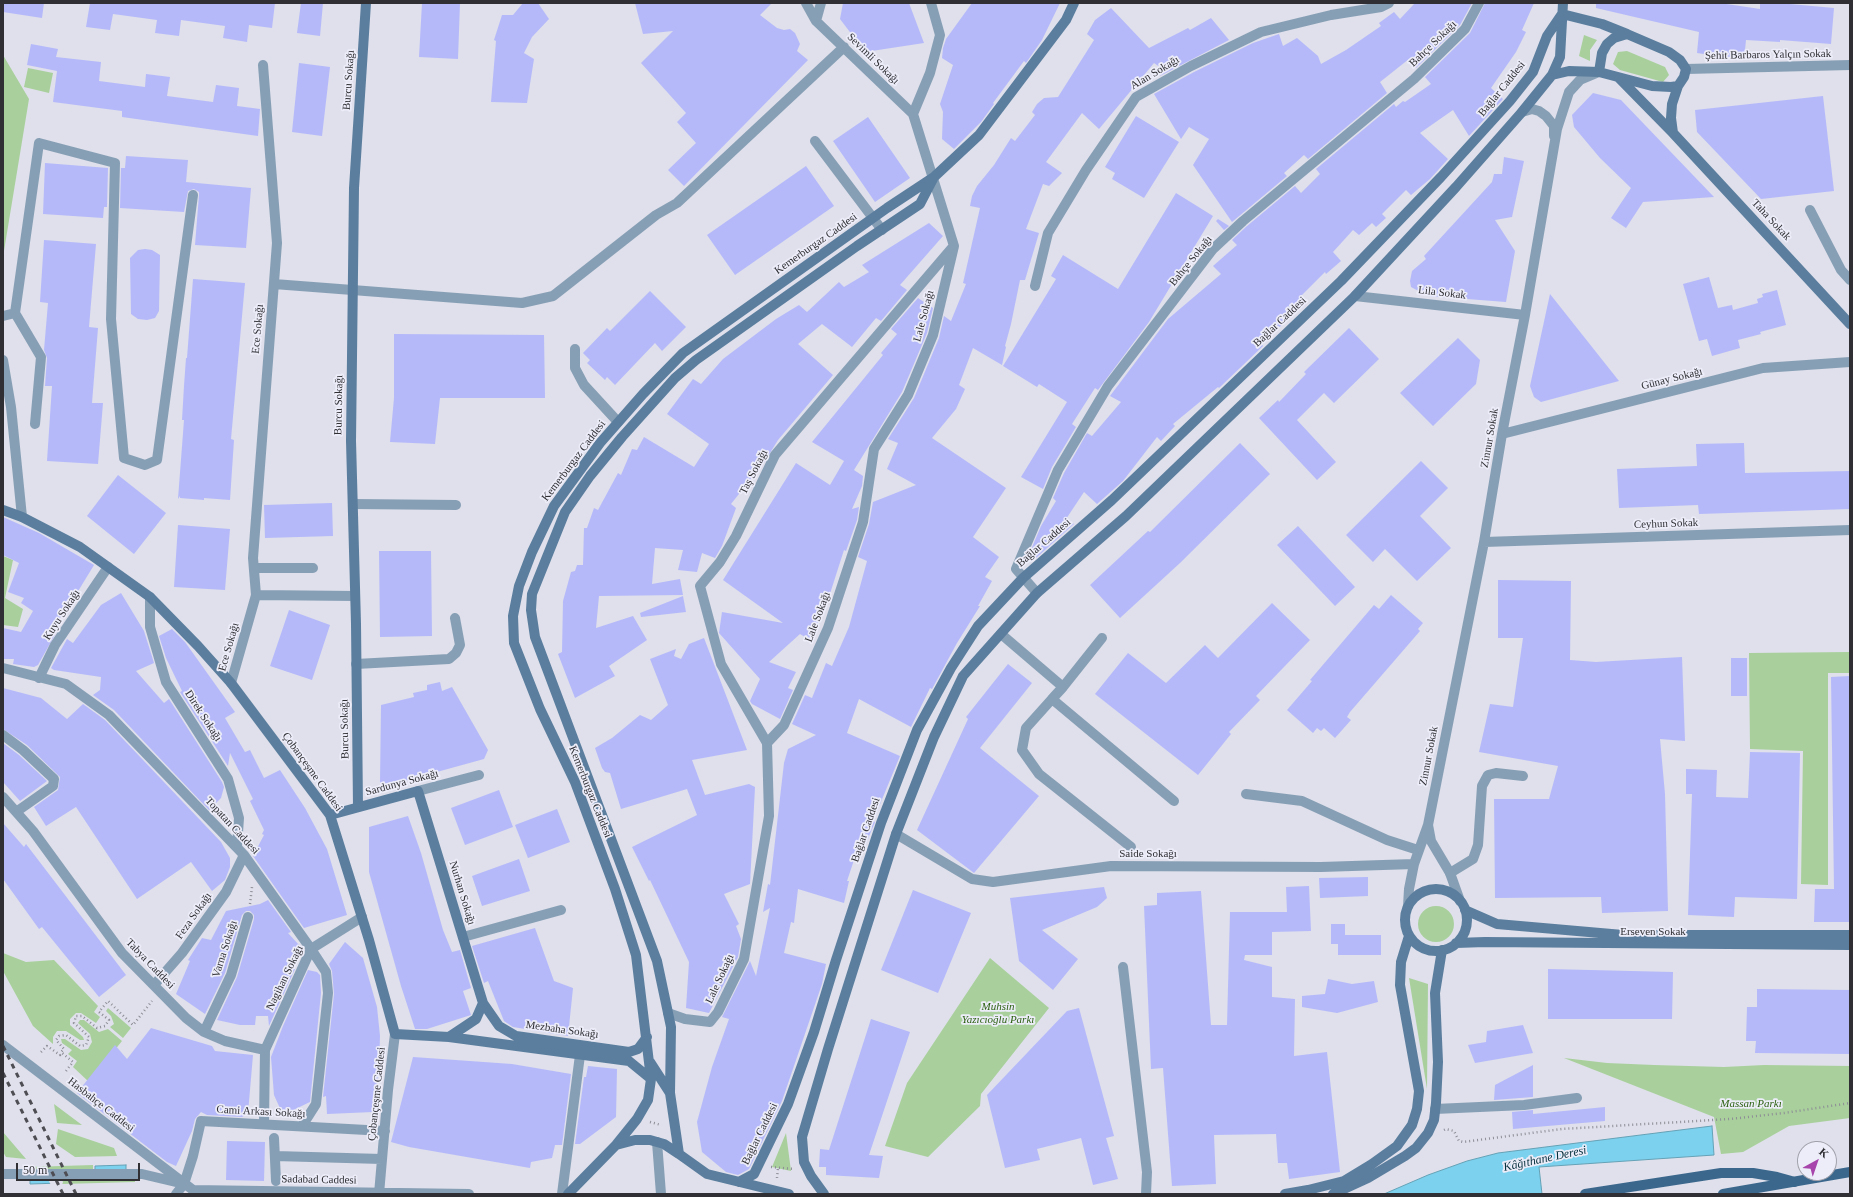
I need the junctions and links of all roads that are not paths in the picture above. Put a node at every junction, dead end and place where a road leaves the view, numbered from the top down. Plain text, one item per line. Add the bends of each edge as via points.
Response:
1 (366, 3) edge
2 (806, 3) edge
3 (821, 3) edge
4 (931, 3) edge
5 (1074, 3) edge
6 (1389, 3) edge
7 (1479, 3) edge
8 (1563, 3) edge
9 (1562, 14) junction
10 (816, 21) junction
11 (1626, 34) junction
12 (844, 47) junction
13 (1850, 60) edge
14 (263, 65) dead end
15 (1850, 65) edge
16 (1686, 69) junction
17 (1599, 72) junction
18 (1552, 75) junction
19 (1619, 78) junction
20 (1678, 86) junction
21 (1522, 112) junction
22 (913, 114) junction
23 (1673, 133) junction
24 (815, 141) dead end
25 (1555, 142) junction
26 (934, 177) junction
27 (193, 195) dead end
28 (1810, 210) dead end
29 (873, 218) junction
30 (882, 230) junction
31 (954, 246) junction
32 (1850, 280) edge
33 (274, 284) junction
34 (1035, 286) dead end
35 (352, 289) junction
36 (1355, 296) junction
37 (14, 313) junction
38 (1525, 315) junction
39 (3, 316) edge
40 (1850, 324) edge
41 (575, 349) dead end
42 (3, 360) edge
43 (1850, 362) edge
44 (7, 405) edge
45 (618, 422) junction
46 (35, 424) dead end
47 (1502, 434) junction
48 (353, 504) junction
49 (456, 505) dead end
50 (3, 510) edge
51 (22, 517) junction
52 (1850, 530) edge
53 (1484, 542) junction
54 (108, 567) junction
55 (254, 568) junction
56 (313, 568) dead end
57 (1022, 578) junction
58 (1037, 593) junction
59 (256, 595) junction
60 (355, 596) junction
61 (150, 597) junction
62 (455, 618) dead end
63 (1001, 634) junction
64 (1102, 638) dead end
65 (356, 664) junction
66 (3, 668) edge
67 (39, 678) junction
68 (231, 683) junction
69 (1063, 687) junction
70 (1052, 699) junction
71 (3, 735) edge
72 (767, 743) junction
73 (479, 774) dead end
74 (1523, 776) dead end
75 (418, 791) junction
76 (1246, 794) dead end
77 (3, 797) edge
78 (1174, 801) dead end
79 (358, 807) junction
80 (16, 812) junction
81 (330, 815) junction
82 (1428, 825) junction
83 (896, 834) junction
84 (1130, 846) dead end
85 (1418, 850) junction
86 (240, 851) junction
87 (1414, 864) junction
88 (1450, 873) junction
89 (1408, 906) junction
90 (1463, 906) junction
91 (561, 910) dead end
92 (248, 917) road end
93 (362, 917) junction
94 (1850, 935) edge
95 (1409, 936) junction
96 (463, 937) junction
97 (1456, 943) junction
98 (1850, 946) edge
99 (311, 949) junction
100 (1442, 950) junction
101 (1123, 967) dead end
102 (157, 988) junction
103 (483, 1003) junction
104 (668, 1013) junction
105 (204, 1032) junction
106 (395, 1034) junction
107 (449, 1037) junction
108 (647, 1037) junction
109 (3, 1045) edge
110 (638, 1049) junction
111 (265, 1050) junction
112 (580, 1055) junction
113 (650, 1062) junction
114 (651, 1078) junction
115 (670, 1093) junction
116 (1577, 1098) dead end
117 (1435, 1109) junction
118 (264, 1123) junction
119 (302, 1126) junction
120 (385, 1131) junction
121 (274, 1138) dead end
122 (657, 1142) junction
123 (616, 1145) junction
124 (679, 1154) junction
125 (275, 1156) junction
126 (382, 1159) junction
127 (1850, 1172) edge
128 (3, 1174) edge
129 (276, 1182) dead end
130 (739, 1182) junction
131 (1795, 1182) junction
132 (184, 1184) junction
133 (380, 1193) edge
134 (176, 1194) edge
135 (469, 1194) edge
136 (562, 1194) edge
137 (568, 1194) edge
138 (661, 1194) edge
139 (789, 1194) edge
140 (824, 1194) edge
141 (1146, 1194) edge
142 (1285, 1194) edge
143 (1333, 1194) edge
144 (1585, 1194) edge
145 (1723, 1194) edge

1 - 35 street, Burcu Sokağı via 354,188
2 - 10 street, Sevimli Sokağı
3 - 10 street
4 - 22 street via 940,35 930,73
5 - 26 street, Kemerburgaz Caddesi via 1066,20 979,135
6 - 34 street, Alan Sokağı via 1381,7 1331,15 1261,32 1191,66 1136,97 1086,170 1048,233
7 - 57 street, Bahçe Sokağı via 1465,29 1414,78 1213,249 1108,386 1058,470 1016,568
8 - 9 street
9 - 11 street via 1602,24
9 - 18 street via 1560,57
9 - 57 street, Bağlar Caddesi via 1547,36 1533,72 1441,177 1335,286 1112,500
10 - 12 street, Sevimli Sokağı
11 - 16 street via 1669,52 1680,60
11 - 17 street via 1614,38 1607,44 1602,53
12 - 22 street, Sevimli Sokağı
12 - 35 street via 677,202 656,215 553,296 522,303
13 - 15 street
14 - 33 street, Ece Sokağı via 277,243
15 - 16 street, Şehit Barbaros Yalçın Sokak
16 - 20 street
17 - 18 street via 1569,71
17 - 19 street
17 - 25 street, Zinnur Sokak via 1580,80 1569,92
18 - 21 street
19 - 20 street via 1652,86
19 - 23 street, Taha Sokak
20 - 23 street via 1672,104
21 - 25 street via 1532,109 1546,116 1554,126
21 - 36 street
22 - 26 street, Sevimli Sokağı
23 - 40 street, Taha Sokak
24 - 29 street
25 - 38 street, Zinnur Sokak
26 - 29 street, Kemerburgaz Caddesi
26 - 30 street, Kemerburgaz Caddesi via 920,204
26 - 31 street, Lale Sokağı
27 - 37 street via 157,460 145,465 124,458 111,319 115,163 39,144
28 - 32 street via 1841,270
29 - 30 street
29 - 45 street, Kemerburgaz Caddesi via 683,353
30 - 104 street, Kemerburgaz Caddesi via 702,356 676,378 622,437 565,512 532,594 531,610 535,637 657,961
31 - 72 street, Lale Sokağı via 933,335 908,395 874,449 863,522 828,628 784,725
31 - 72 street, Taş Sokağı via 775,455 736,536 720,562 700,586 721,664
33 - 35 street
33 - 55 street, Ece Sokağı
35 - 48 street, Burcu Sokağı
36 - 38 street, Lila Sokak
36 - 58 street via 1126,516
37 - 39 street
37 - 46 street via 41,358
38 - 47 street, Zinnur Sokak
41 - 45 street via 575,368 584,385
42 - 44 street
43 - 47 street, Günay Sokağı via 1763,368
44 - 51 street
45 - 108 street, Kemerburgaz Caddesi via 554,506 535,545 519,586 513,616 514,643 540,708 575,782 615,889 636,955
47 - 53 street, Zinnur Sokak
48 - 49 street
48 - 60 street, Burcu Sokağı
50 - 51 street, Çobançeşme Caddesi
51 - 54 street, Çobançeşme Caddesi via 80,547
52 - 53 street, Ceyhun Sokak
53 - 82 street, Zinnur Sokak
54 - 61 street, Çobançeşme Caddesi
54 - 67 street, Kuyu Sokağı via 56,645
55 - 56 street
55 - 59 street, Ece Sokağı
57 - 58 street
57 - 130 street, Bağlar Caddesi via 978,626 951,668 917,730 880,823 814,1032 788,1104 754,1174
58 - 63 street
59 - 60 street
59 - 68 street, Ece Sokağı
60 - 65 street, Burcu Sokağı
61 - 68 street, Çobançeşme Caddesi
61 - 86 street, Direk Sokağı via 150,627 166,682 228,779 239,818
62 - 65 street via 460,645 449,659
63 - 69 street
63 - 83 street via 963,676 934,737
64 - 69 street
65 - 79 street, Burcu Sokağı
66 - 67 street, Topatan Caddesi
67 - 86 street, Topatan Caddesi via 66,684 109,715
68 - 81 street, Çobançeşme Caddesi
69 - 70 street
70 - 78 street
70 - 84 street via 1026,728 1022,750 1040,774
71 - 80 street via 54,779 53,786
72 - 104 street, Lale Sokağı via 768,816 744,959 718,1012 710,1022 685,1019
73 - 75 street, Sardunya Sokağı
74 - 88 street via 1496,773 1488,775 1482,786 1478,845 1473,859
75 - 79 street, Sardunya Sokağı
75 - 96 street, Nurhan Sokağı
76 - 85 street via 1302,801 1387,840
77 - 80 street, Tabya Caddesi
79 - 81 street, Sardunya Sokağı
80 - 102 street, Tabya Caddesi via 33,831 122,953
81 - 93 street, Çobançeşme Caddesi
82 - 85 street, Zinnur Sokak
82 - 88 street via 1432,841
83 - 87 street, Saide Sokağı via 972,879 993,882 1111,866
83 - 140 street via 802,1137 804,1162
85 - 87 street, Zinnur Sokak
86 - 99 street, Topatan Caddesi
86 - 102 street, Feza Sokağı via 226,892
87 - 89 street, Zinnur Sokak
88 - 90 street
89 - 90 street via 1423,892 1433,889 1453,894
89 - 95 street via 1405,916
90 - 94 street, Erseven Sokak via 1497,924 1623,935
90 - 97 street via 1467,920 1465,930
91 - 96 street
92 - 105 street, Varna Sokağı via 231,975
93 - 99 street, Nagihan Sokağı
93 - 106 street, Çobançeşme Caddesi
95 - 100 street via 1427,950
95 - 142 street via 1401,962 1400,985 1419,1091 1412,1125 1397,1146 1344,1180
96 - 103 street, Nurhan Sokağı
97 - 98 street, Erseven Sokak
97 - 100 street
99 - 111 street, Nagihan Sokağı
99 - 119 street, Topatan Caddesi via 326,972 328,992 316,1104
100 - 117 street via 1435,993 1438,1062
101 - 141 street via 1147,1172
102 - 105 street, Tabya Caddesi via 186,1018
103 - 107 street via 476,1019
103 - 110 street, Mezbaha Sokağı via 499,1026 516,1036 629,1052
104 - 115 street, Kemerburgaz Caddesi
105 - 111 street, Tabya Caddesi via 225,1041
106 - 107 street, Mezbaha Sokağı
106 - 120 street, Çobançeşme Caddesi
107 - 112 street, Mezbaha Sokağı
108 - 110 street
108 - 113 street, Kemerburgaz Caddesi
109 - 132 street, Hasbahçe Caddesi
110 - 113 street
111 - 118 street
112 - 114 street, Mezbaha Sokağı via 629,1061
112 - 136 street
113 - 114 street, Kemerburgaz Caddesi
113 - 115 street
114 - 123 street, Kemerburgaz Caddesi via 648,1100 637,1119
115 - 124 street, Kemerburgaz Caddesi
116 - 117 street via 1524,1105
117 - 143 street via 1434,1120 1428,1133 1416,1148 1368,1178
118 - 119 street, Cami Arkası Sokağı
118 - 132 street, Cami Arkası Sokağı via 201,1121
119 - 120 street, Cami Arkası Sokağı
120 - 126 street, Çobançeşme Caddesi
121 - 125 street
122 - 123 street via 635,1140
122 - 124 street
122 - 138 street
123 - 137 street
124 - 130 street via 707,1174
125 - 126 street
125 - 129 street
126 - 133 street, Çobançeşme Caddesi
127 - 131 main road
128 - 132 street via 142,1174
130 - 139 street
131 - 144 main road via 1753,1173 1721,1173
131 - 145 main road
132 - 133 street, Sadabad Caddesi via 193,1190
132 - 134 street
133 - 135 street, Sadabad Caddesi

